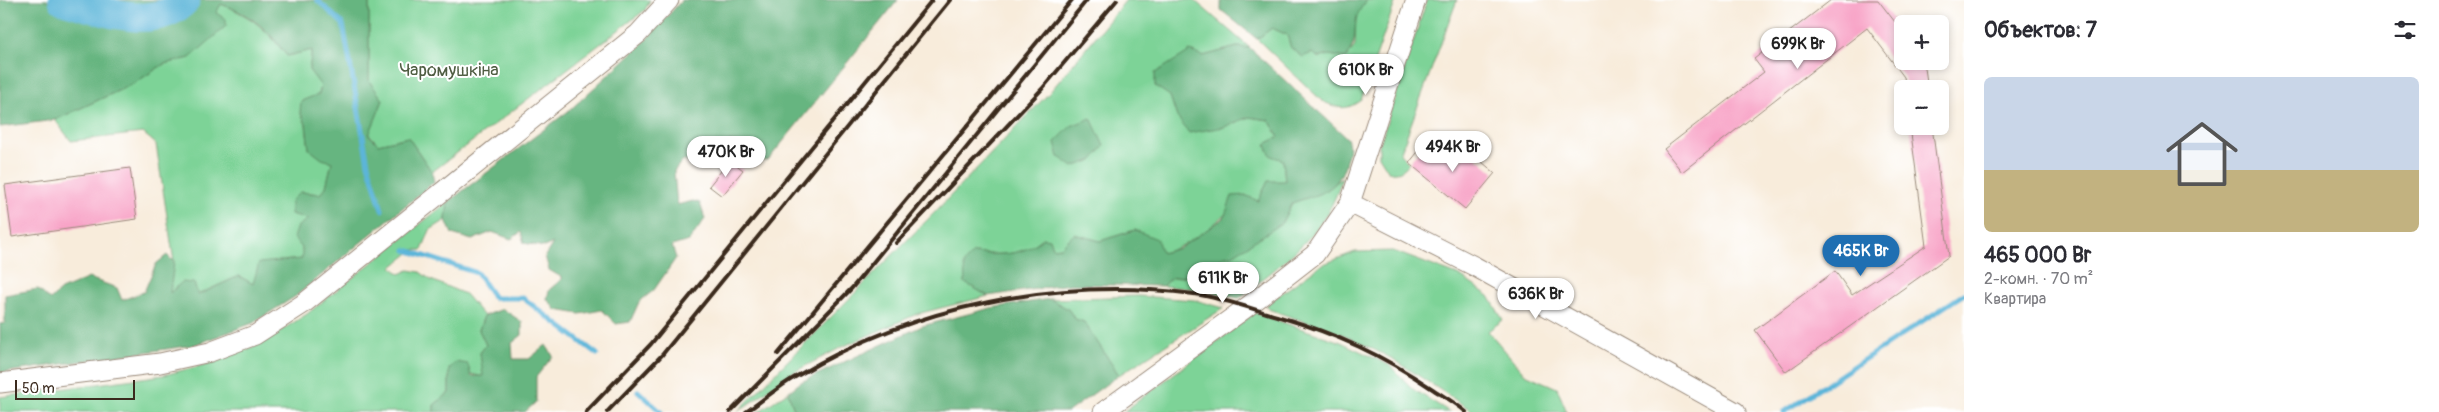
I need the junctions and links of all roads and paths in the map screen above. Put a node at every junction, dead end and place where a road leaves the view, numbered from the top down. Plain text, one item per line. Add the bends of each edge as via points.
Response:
1 (669, 0) edge
2 (1416, 0) edge
3 (1350, 203) junction
4 (0, 383) edge
5 (1103, 412) edge
6 (1736, 412) edge

1 - 4 street via 638,34 302,304 255,335 210,352 160,362
2 - 3 street
3 - 5 street via 1315,254
3 - 6 street via 1474,266

